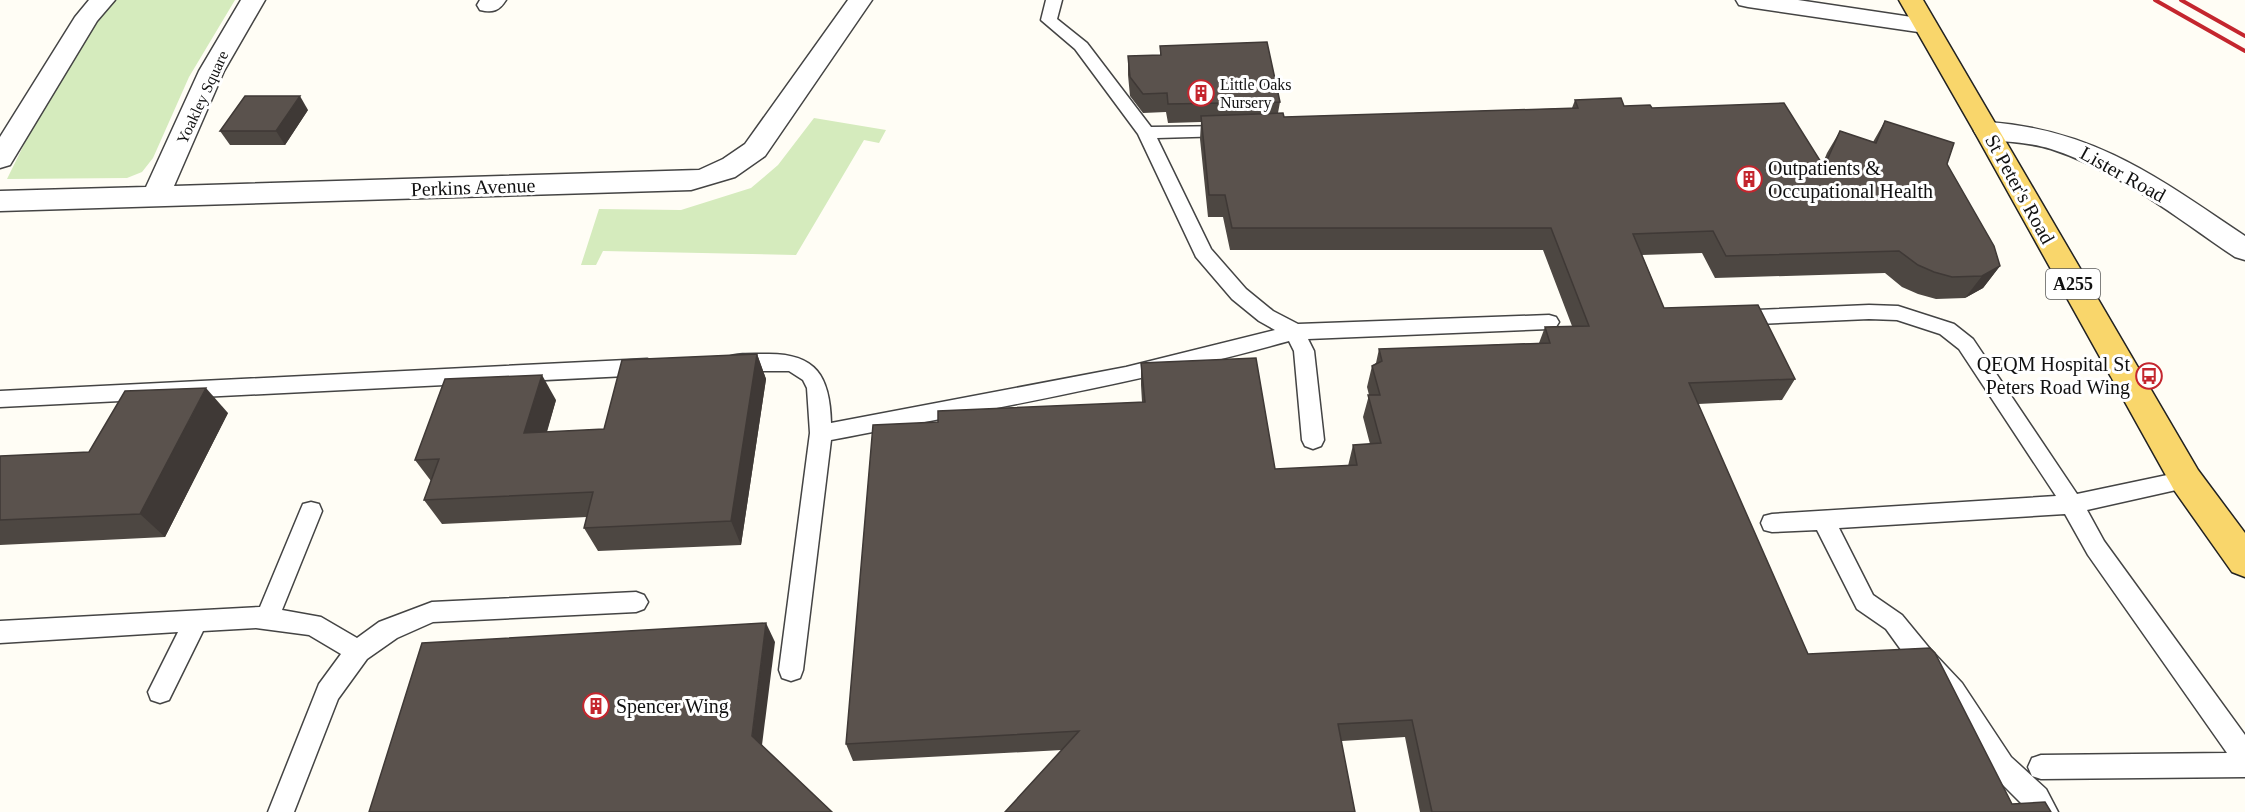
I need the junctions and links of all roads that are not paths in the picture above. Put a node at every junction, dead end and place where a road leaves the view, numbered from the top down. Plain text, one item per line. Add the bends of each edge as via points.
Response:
1 (103, 0) edge
2 (253, 0) edge
3 (860, 0) edge
4 (1054, 0) edge
5 (1748, 0) edge
6 (1918, 13) edge
7 (1240, 130) edge
8 (1988, 130) junction
9 (1146, 134) junction
10 (0, 159) edge
11 (156, 196) junction
12 (0, 201) edge
13 (2245, 250) edge
14 (1717, 318) edge
15 (1549, 322) dead end
16 (1295, 333) junction
17 (712, 364) edge
18 (664, 366) edge
19 (0, 399) edge
20 (821, 433) junction
21 (1313, 440) dead end
22 (2186, 480) junction
23 (2072, 504) junction
24 (311, 511) dead end
25 (1823, 520) junction
26 (1772, 523) dead end
27 (2245, 561) edge
28 (636, 602) dead end
29 (267, 618) junction
30 (196, 621) junction
31 (0, 632) edge
32 (358, 651) junction
33 (791, 670) dead end
34 (160, 692) dead end
35 (2245, 756) edge
36 (2245, 765) edge
37 (2041, 767) dead end
38 (281, 812) edge
39 (2045, 812) edge

1 - 10 street via 87,17
2 - 11 street, Yoakley Square via 208,80
3 - 11 street, Perkins Avenue via 755,150 743,162 709,177
4 - 9 lane via 1049,20 1081,46
5 - 6 street
6 - 8 main road, St Peter's Road / A255
7 - 9 lane
8 - 13 street, Lister Road via 2043,137 2080,149 2121,170
8 - 22 main road, St Peter's Road / A255
9 - 16 lane via 1203,252 1239,294
11 - 12 street, Perkins Avenue
14 - 23 lane via 1898,313 1947,329 1966,344
15 - 16 lane
16 - 20 lane via 1137,372
16 - 21 lane via 1304,351
17 - 20 lane via 783,361 803,366 816,380 822,401
18 - 19 lane
20 - 33 lane
22 - 23 lane
22 - 27 main road, St Peter's Road / A255
23 - 25 lane
23 - 35 lane via 2096,548
24 - 29 lane
25 - 26 lane
25 - 39 lane via 1865,602 1894,622 1953,691 2002,766 2037,798
28 - 32 lane via 432,612 387,630
29 - 30 lane
29 - 32 lane via 313,625
30 - 31 lane
30 - 34 lane
32 - 38 lane via 328,692
36 - 37 lane

